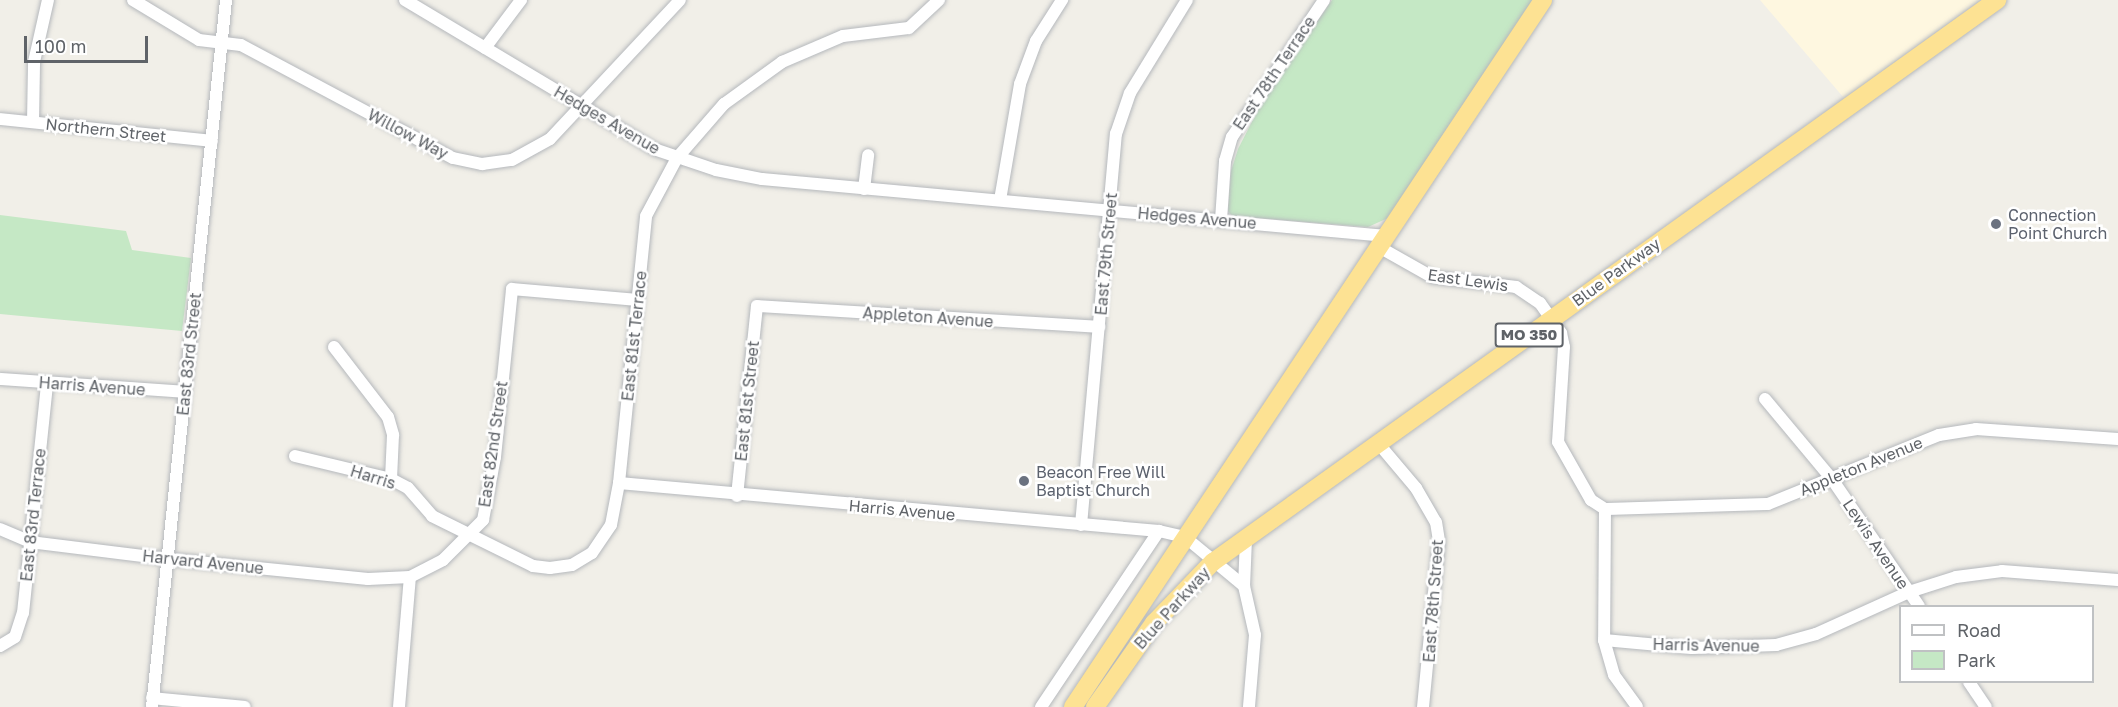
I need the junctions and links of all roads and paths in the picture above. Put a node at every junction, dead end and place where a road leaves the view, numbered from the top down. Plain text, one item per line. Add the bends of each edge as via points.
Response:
1 (48, 0) edge
2 (133, 0) edge
3 (226, 0) edge
4 (405, 0) edge
5 (520, 0) edge
6 (680, 0) edge
7 (939, 0) edge
8 (1062, 0) edge
9 (1187, 0) edge
10 (1324, 0) edge
11 (1543, 0) edge
12 (1997, 0) edge
13 (222, 42) junction
14 (485, 48) junction
15 (581, 105) junction
16 (0, 119) edge
17 (33, 122) junction
18 (212, 141) junction
19 (868, 155) dead end
20 (677, 158) junction
21 (864, 189) junction
22 (1000, 201) junction
23 (1110, 210) junction
24 (1221, 220) junction
25 (1382, 242) junction
26 (638, 300) junction
27 (755, 303) joint
28 (1552, 319) junction
29 (1099, 327) junction
30 (334, 347) dead end
31 (0, 379) edge
32 (47, 384) junction
33 (185, 392) junction
34 (1765, 399) dead end
35 (2118, 439) edge
36 (1378, 443) junction
37 (295, 456) dead end
38 (391, 479) junction
39 (1832, 479) junction
40 (619, 483) junction
41 (737, 496) junction
42 (1605, 509) junction
43 (612, 522) joint
44 (1081, 525) junction
45 (0, 529) edge
46 (1159, 531) junction
47 (469, 537) junction
48 (1185, 537) junction
49 (1246, 538) junction
50 (30, 542) junction
51 (167, 559) junction
52 (1213, 562) junction
53 (410, 578) junction
54 (2118, 580) edge
55 (1244, 586) junction
56 (1909, 592) junction
57 (1918, 605) edge
58 (1604, 640) junction
59 (4, 644) edge
60 (1970, 683) edge
61 (152, 702) edge
62 (245, 707) edge
63 (399, 707) edge
64 (1041, 707) edge
65 (1073, 707) edge
66 (1095, 707) edge
67 (1248, 707) edge
68 (1423, 707) edge
69 (1636, 707) edge
70 (1986, 707) edge

1 - 17 street via 34,62
2 - 13 street, Willow Way via 199,40
3 - 13 street, East 83rd Street
4 - 14 street, Hedges Avenue
5 - 14 street
6 - 15 street, Willow Way
7 - 20 street, East 81st Terrace via 921,21 909,28 843,36 782,62 724,104
8 - 22 street via 1036,41 1020,84
9 - 23 street, East 79th Street via 1123,106 1116,134
10 - 24 street, East 78th Terrace via 1232,137 1225,161
11 - 25 highway, Blue Parkway
12 - 28 highway, Blue Parkway / MO 350
13 - 15 street, Willow Way via 241,45 466,162 496,164 528,154 550,139
13 - 18 street, East 83rd Street
14 - 15 street, Hedges Avenue
15 - 20 street, Hedges Avenue via 654,149
16 - 17 street, Northern Street
17 - 18 street, Northern Street
18 - 33 street, East 83rd Street
19 - 21 street
20 - 21 street, Hedges Avenue via 762,179
20 - 26 street, East 81st Terrace via 646,216
21 - 22 street, Hedges Avenue
22 - 23 street, Hedges Avenue
23 - 24 street, Hedges Avenue
23 - 29 street, East 79th Street
24 - 25 street, Hedges Avenue
25 - 28 street, East Lewis via 1432,277 1516,287 1540,303
25 - 48 highway, Blue Parkway
26 - 40 street, East 81st Terrace
26 - 47 street, East 82nd Street via 512,289 495,457 483,520
27 - 29 street, Appleton Avenue
27 - 41 street, East 81st Street
28 - 36 highway, Blue Parkway / MO 350
28 - 42 street via 1564,348 1558,442 1591,500
29 - 44 street, East 79th Street
30 - 38 street via 388,417 393,435
31 - 32 street, Harris Avenue
32 - 33 street, Harris Avenue
32 - 50 street, East 83rd Terrace
33 - 51 street, East 83rd Street
34 - 39 street, Lewis Avenue
35 - 39 street, Appleton Avenue via 1976,429 1939,435
36 - 49 highway, Blue Parkway / MO 350
36 - 68 street, East 78th Street via 1416,488 1436,522 1438,552
37 - 38 street, Harris
38 - 47 street, Harris via 408,488 432,516
39 - 42 street, Appleton Avenue via 1755,506
39 - 56 street, Lewis Avenue
40 - 41 street, Harris Avenue
40 - 43 street, East 81st Terrace
41 - 44 street, Harris Avenue
42 - 58 street
43 - 47 street, Harris via 592,554 572,565 550,568 533,566
44 - 46 street, Harris Avenue
45 - 50 street, Harvard Avenue
46 - 48 street, Harris Avenue
46 - 64 street
47 - 53 street, East 82nd Street via 442,560
48 - 52 street
48 - 65 highway, Blue Parkway
49 - 52 highway, Blue Parkway / MO 350
49 - 55 street
50 - 51 street, Harvard Avenue
50 - 59 street, East 83rd Terrace via 21,620 15,637
51 - 53 street, Harvard Avenue via 368,579
51 - 61 street, East 83rd Street
52 - 55 street
52 - 66 highway, Blue Parkway / MO 350 via 1154,623
53 - 63 street
54 - 56 street, Harris Avenue via 2002,571 1956,577
55 - 67 street via 1255,635
56 - 57 street, Lewis Avenue
56 - 58 street, Harris Avenue via 1816,634 1776,645 1692,648
58 - 69 street via 1614,675
60 - 70 street
61 - 62 street

